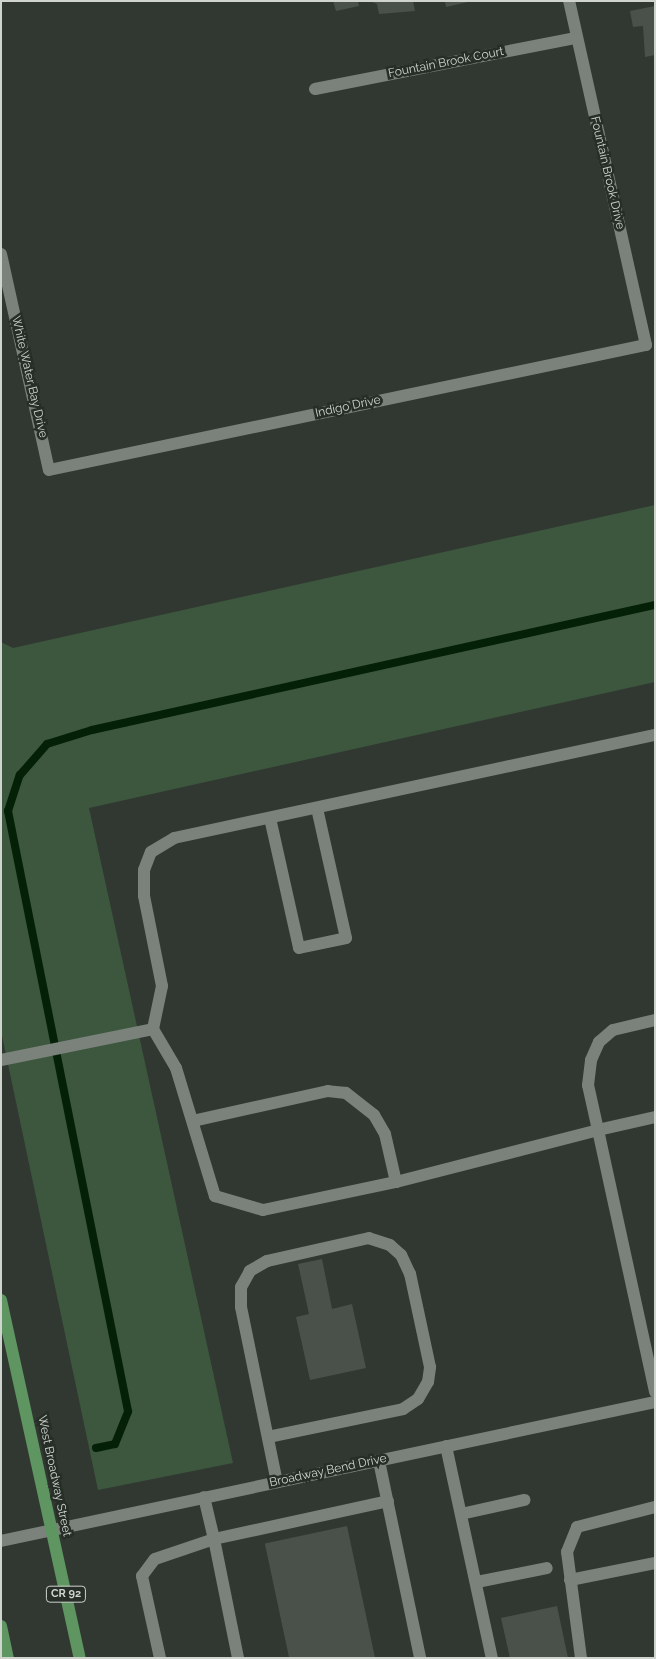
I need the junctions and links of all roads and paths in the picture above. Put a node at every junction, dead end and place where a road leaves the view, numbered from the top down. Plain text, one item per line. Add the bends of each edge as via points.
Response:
1 (569, 1) edge
2 (576, 38) junction
3 (315, 89) dead end
4 (1, 254) edge
5 (646, 345) joint
6 (50, 470) joint
7 (655, 735) edge
8 (317, 808) junction
9 (270, 818) junction
10 (655, 1020) edge
11 (153, 1029) junction
12 (5, 1059) edge
13 (655, 1117) edge
14 (193, 1121) junction
15 (598, 1130) junction
16 (396, 1182) junction
17 (1, 1300) edge
18 (655, 1392) edge
19 (655, 1402) edge
20 (268, 1436) junction
21 (446, 1446) junction
22 (379, 1461) junction
23 (277, 1482) junction
24 (204, 1497) junction
25 (524, 1500) dead end
26 (388, 1501) junction
27 (655, 1507) edge
28 (461, 1514) junction
29 (52, 1530) junction
30 (214, 1539) junction
31 (1, 1541) edge
32 (655, 1563) edge
33 (547, 1568) dead end
34 (570, 1580) junction
35 (476, 1582) junction
36 (1, 1626) edge
37 (8, 1658) edge
38 (80, 1658) edge
39 (160, 1658) edge
40 (238, 1658) edge
41 (420, 1658) edge
42 (492, 1658) edge
43 (581, 1658) edge

1 - 2 street, Fountain Brook Drive
2 - 3 street, Fountain Brook Court
2 - 5 street, Fountain Brook Drive
4 - 6 street, White Water Bay Drive
5 - 6 street, Indigo Drive
7 - 8 street
8 - 9 street
8 - 9 street via 346,938 299,948
9 - 11 street via 174,838 151,852 144,870 144,896 162,986
10 - 15 street via 612,1030 599,1042 591,1060 588,1085
11 - 12 street
11 - 14 street via 176,1068
13 - 15 street
14 - 16 street via 328,1091 346,1093 374,1115 384,1134
14 - 16 street via 215,1196 234,1205 263,1210
15 - 16 street
15 - 18 street
17 - 29 main road, West Broadway Street / CR 92
19 - 21 street, Broadway Bend Drive
20 - 20 street via 403,1409 418,1399 428,1382 430,1367 410,1274 402,1255 390,1245 368,1238 266,1261 250,1270 241,1287 241,1307
20 - 23 street
21 - 22 street, Broadway Bend Drive
21 - 28 street
22 - 23 street, Broadway Bend Drive
22 - 26 street
23 - 24 street, Broadway Bend Drive
24 - 29 street, Broadway Bend Drive
24 - 30 street
25 - 28 street
26 - 30 street
26 - 41 street
27 - 34 street via 577,1527 567,1552
28 - 35 street
29 - 31 street, Broadway Bend Drive
29 - 38 main road, West Broadway Street / CR 92
30 - 39 street via 155,1559 142,1576
30 - 40 street
32 - 34 street
33 - 35 street
34 - 43 street
35 - 42 street
36 - 37 main road

